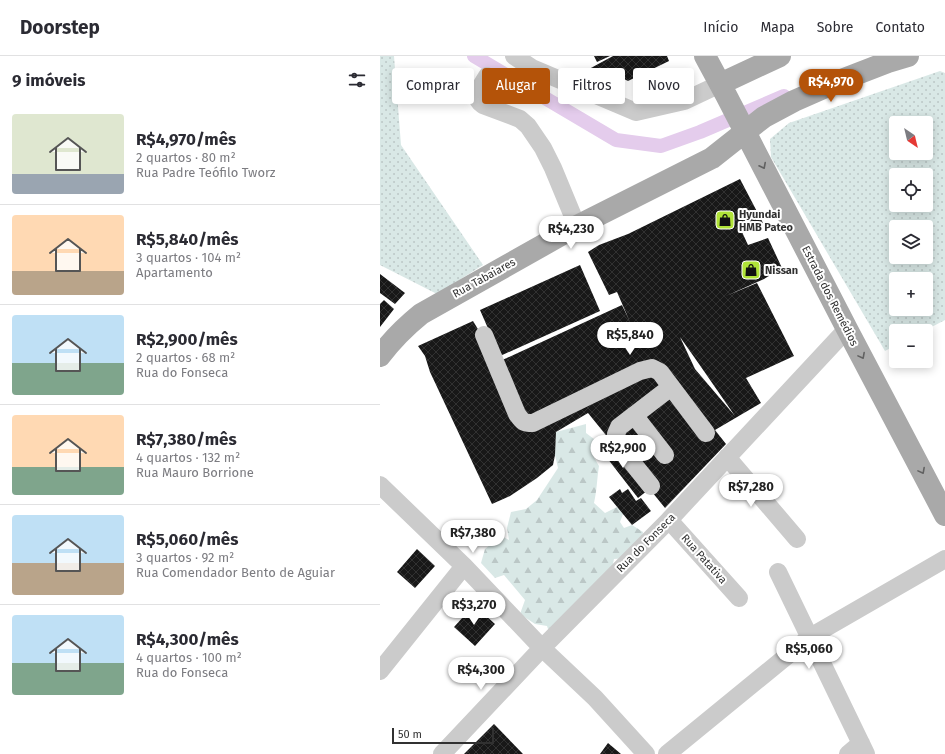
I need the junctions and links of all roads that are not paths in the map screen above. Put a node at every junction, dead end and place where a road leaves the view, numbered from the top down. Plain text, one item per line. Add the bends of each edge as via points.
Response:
1 (514, 56) edge
2 (705, 56) edge
3 (780, 56) edge
4 (908, 56) edge
5 (482, 84) edge
6 (723, 89) junction
7 (743, 127) junction
8 (577, 226) junction
9 (847, 329) junction
10 (484, 335) dead end
11 (382, 348) edge
12 (671, 387) junction
13 (634, 415) junction
14 (706, 433) dead end
15 (665, 455) dead end
16 (727, 457) junction
17 (380, 484) edge
18 (651, 486) dead end
19 (945, 515) edge
20 (669, 520) junction
21 (797, 539) dead end
22 (945, 559) edge
23 (464, 566) junction
24 (778, 572) dead end
25 (739, 598) dead end
26 (810, 637) junction
27 (542, 648) junction
28 (382, 664) edge
29 (858, 750) edge
30 (442, 754) edge
31 (646, 754) edge
32 (667, 754) edge

1 - 6 street via 532,68 636,112
2 - 6 main road, Estrada dos Remédios
3 - 6 main road
4 - 7 main road, Rua Tabaiares via 794,101
5 - 8 street via 478,91 479,102 520,119 543,148
6 - 7 main road, Estrada dos Remédios
7 - 8 main road, Rua Tabaiares via 712,158
7 -> 9 main road, Estrada dos Remédios
8 - 11 main road, Rua Tabaiares via 421,314
9 - 16 street, Rua do Fonseca
9 -> 19 main road, Estrada dos Remédios
10 - 12 street via 517,414 526,423 533,423 640,371 652,368 660,372
12 - 13 street
12 - 14 street
13 - 15 street
13 - 18 street via 619,427 616,434 618,445
16 - 20 street, Rua do Fonseca
16 - 21 street
17 - 23 street
20 - 25 street, Rua Patativa
20 - 27 street, Rua do Fonseca
22 - 26 street
23 - 27 street
23 - 28 street
24 - 26 street
26 - 29 street
26 - 32 street
27 - 30 street, Rua do Fonseca
27 - 31 street via 595,698

